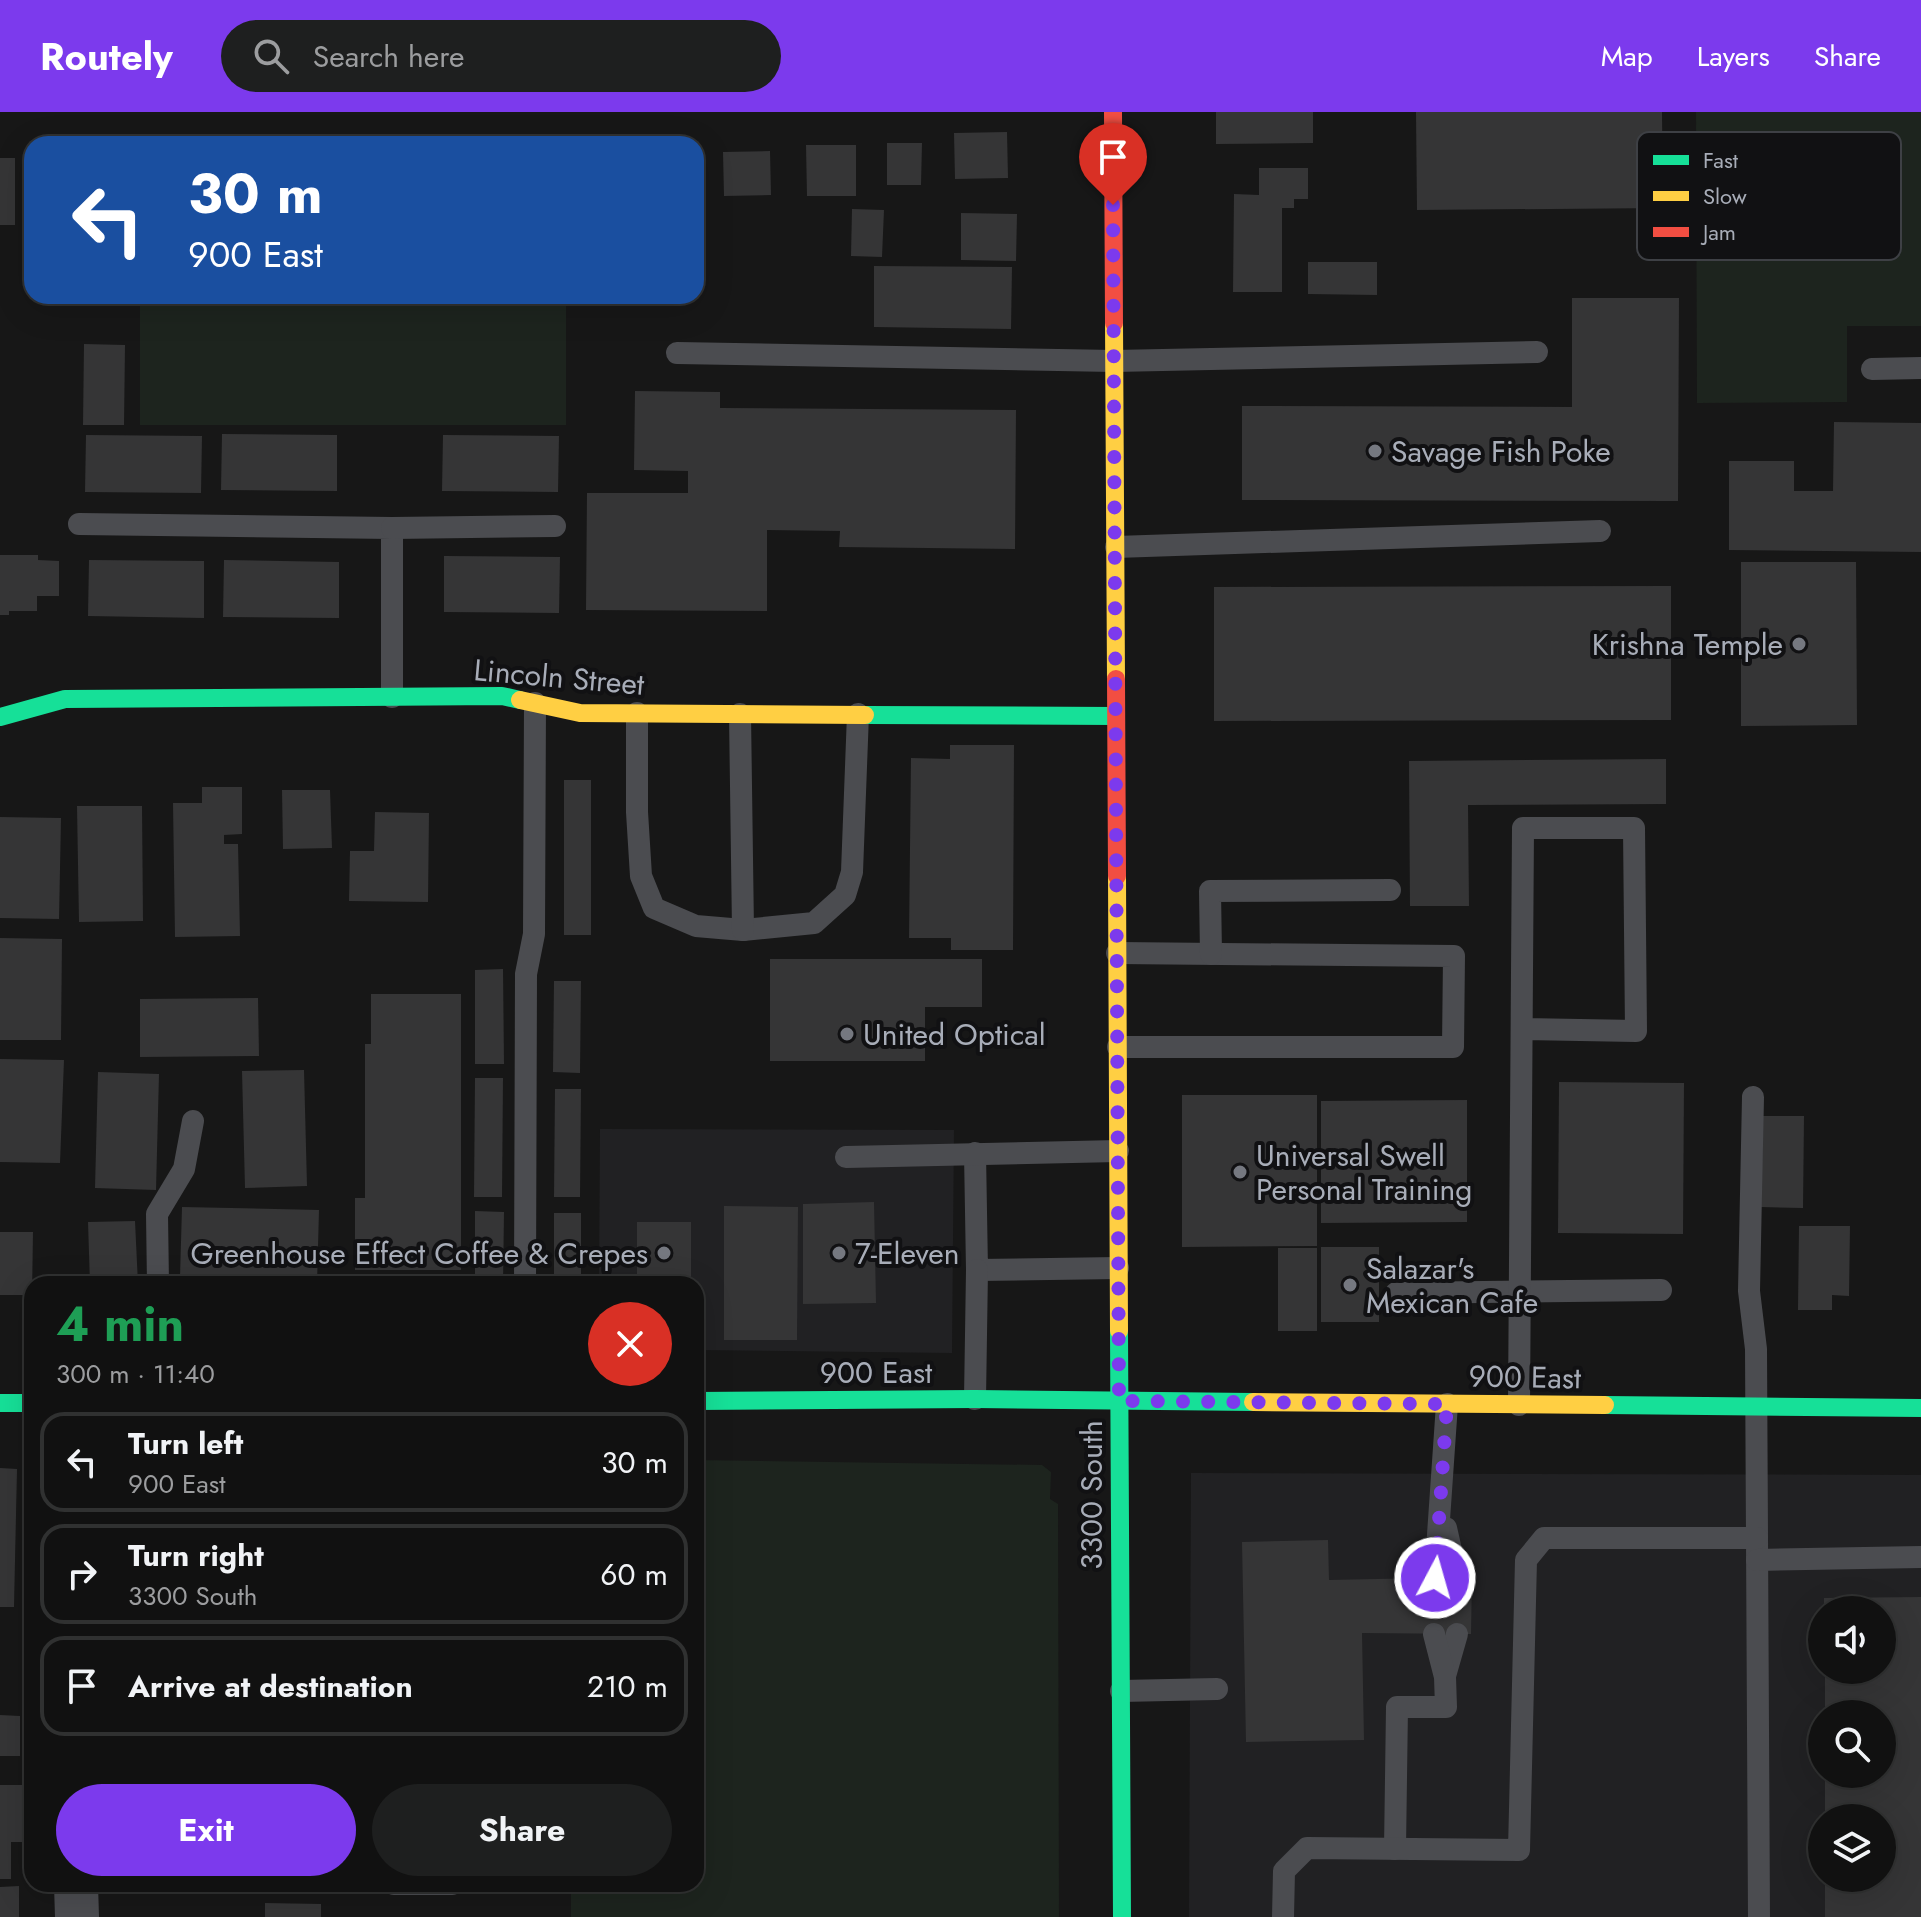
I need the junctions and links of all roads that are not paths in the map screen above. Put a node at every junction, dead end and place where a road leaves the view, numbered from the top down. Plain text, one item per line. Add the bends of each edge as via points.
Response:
1 (1113, 112) edge
2 (1537, 352) dead end
3 (677, 353) dead end
4 (1114, 361) junction
5 (1921, 368) edge
6 (1872, 369) dead end
7 (79, 524) dead end
8 (555, 526) dead end
9 (392, 528) junction
10 (1600, 531) dead end
11 (1116, 547) junction
12 (392, 697) junction
13 (535, 703) junction
14 (637, 713) junction
15 (740, 714) junction
16 (858, 714) junction
17 (1116, 716) junction
18 (0, 717) edge
19 (1390, 890) dead end
20 (743, 930) junction
21 (1117, 953) junction
22 (1211, 954) junction
23 (1522, 1029) junction
24 (1118, 1047) junction
25 (1753, 1097) dead end
26 (193, 1121) dead end
27 (1118, 1151) junction
28 (975, 1153) junction
29 (846, 1157) dead end
30 (1118, 1268) junction
31 (977, 1270) junction
32 (158, 1276) edge
33 (525, 1276) edge
34 (1661, 1290) dead end
35 (1520, 1291) junction
36 (1396, 1293) dead end
37 (975, 1399) junction
38 (704, 1401) edge
39 (1119, 1401) junction
40 (0, 1403) edge
41 (24, 1403) edge
42 (1447, 1404) junction
43 (1519, 1405) junction
44 (1756, 1408) junction
45 (1921, 1408) edge
46 (1757, 1549) junction
47 (1921, 1557) edge
48 (1446, 1577) dead end
49 (1434, 1634) dead end
50 (1457, 1634) dead end
51 (1445, 1677) junction
52 (1217, 1689) dead end
53 (1121, 1691) junction
54 (1395, 1849) junction
55 (76, 1892) edge
56 (77, 1917) edge
57 (1122, 1917) edge
58 (1283, 1917) edge
59 (1759, 1917) edge

1 - 4 main road, 3300 South
2 - 4 lane
3 - 4 lane
4 - 11 main road, 3300 South
5 - 6 lane
7 - 9 lane
8 - 9 lane
9 - 12 lane
10 - 11 lane
11 - 17 main road, 3300 South
12 - 13 main road, Lincoln Street via 502,696
12 - 18 main road, Lincoln Street via 65,699
13 - 14 main road, Lincoln Street via 580,713
13 - 33 lane via 534,934 526,974
14 - 15 main road, Lincoln Street
14 - 20 lane via 641,876 654,908 696,926
15 - 16 main road, Lincoln Street
15 - 20 lane
16 - 17 main road, Lincoln Street
16 - 20 lane via 852,872 845,895 814,923
17 - 21 main road, 3300 South
19 - 22 lane via 1210,891
21 - 22 lane
21 - 24 main road, 3300 South
22 - 24 lane via 1454,956 1453,1047
23 - 23 lane via 1523,828 1634,828 1636,1031
23 - 35 lane
24 - 27 main road, 3300 South
25 - 44 lane via 1749,1291
26 - 32 lane via 184,1169 157,1214
27 - 28 lane
27 - 30 main road, 3300 South
28 - 29 lane
28 - 31 lane
30 - 31 lane
30 - 39 main road, 3300 South
31 - 37 lane
34 - 35 lane
35 - 36 lane
35 - 43 lane
37 - 38 main road, 900 East
37 - 39 main road, 900 East
39 - 42 main road, 900 East
39 - 53 main road, 3300 South
40 - 41 main road
42 - 43 main road, 900 East
42 - 48 lane via 1442,1507
43 - 44 main road, 900 East
44 - 45 main road, 900 East
44 - 46 lane
46 - 47 lane
46 - 54 lane via 1544,1538 1526,1560 1519,1850
46 - 59 lane
49 - 51 lane
50 - 51 lane
51 - 54 lane via 1446,1707 1397,1707
52 - 53 lane
53 - 57 main road, 3300 South
54 - 58 lane via 1307,1848 1284,1871
55 - 56 street

